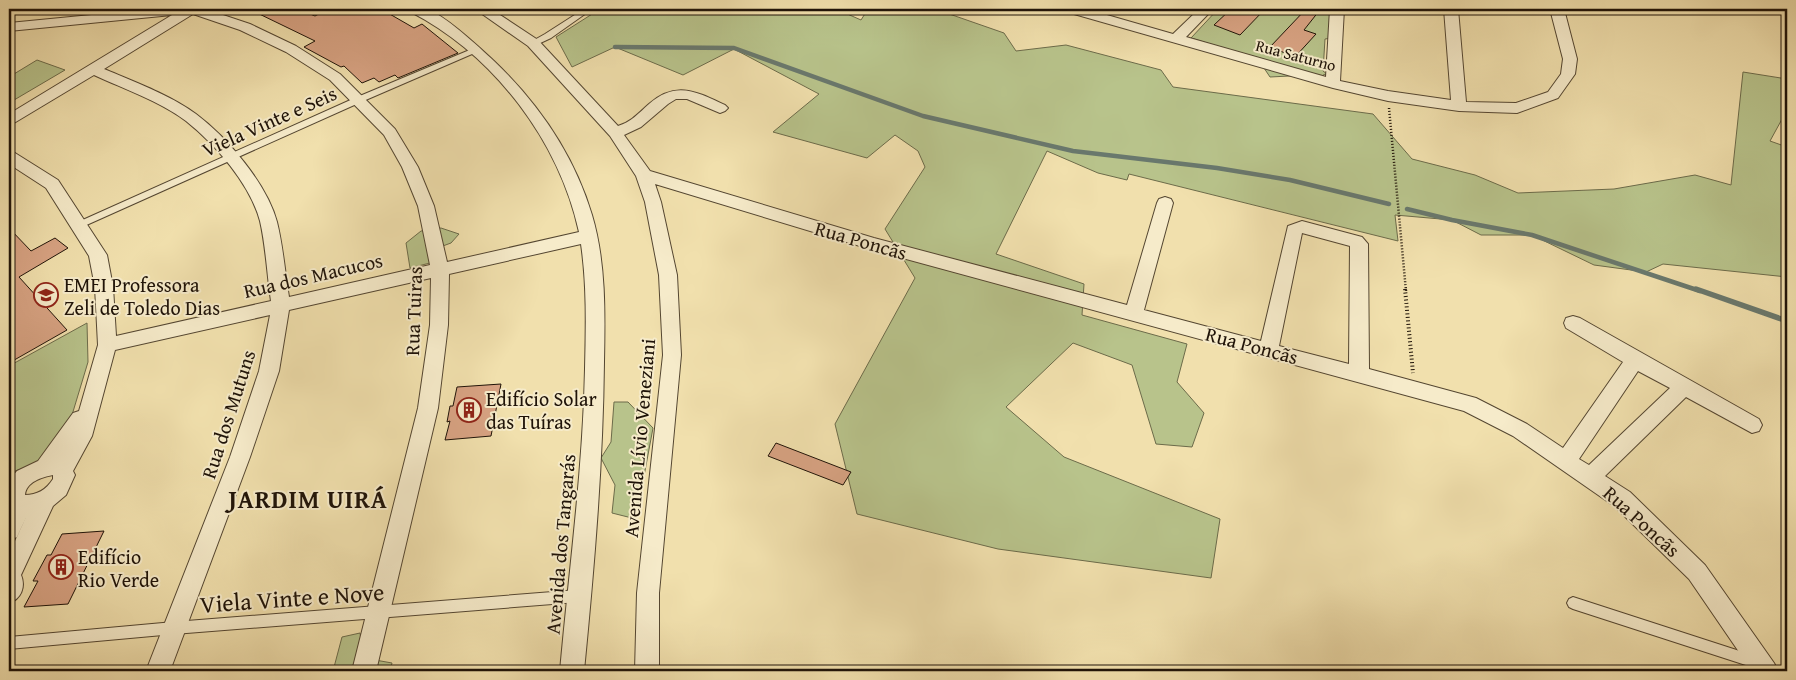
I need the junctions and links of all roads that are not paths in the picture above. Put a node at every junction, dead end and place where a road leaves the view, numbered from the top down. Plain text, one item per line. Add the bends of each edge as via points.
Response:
1 (192, 9) edge
2 (416, 9) edge
3 (482, 9) edge
4 (588, 9) edge
5 (1072, 9) edge
6 (1206, 9) edge
7 (1337, 9) edge
8 (1451, 9) edge
9 (1557, 9) edge
10 (117, 16) junction
11 (9, 27) edge
12 (1175, 40) junction
13 (134, 43) junction
14 (533, 43) junction
15 (475, 51) junction
16 (92, 69) junction
17 (1333, 84) junction
18 (358, 100) junction
19 (1459, 106) junction
20 (720, 108) dead end
21 (9, 120) edge
22 (615, 133) junction
23 (9, 157) edge
24 (232, 157) junction
25 (644, 175) junction
26 (1165, 203) dead end
27 (79, 225) junction
28 (588, 236) junction
29 (440, 269) junction
30 (281, 306) junction
31 (1134, 314) junction
32 (1573, 323) dead end
33 (107, 345) junction
34 (1268, 350) junction
35 (1635, 360) junction
36 (1359, 374) junction
37 (1684, 387) junction
38 (1752, 426) dead end
39 (1566, 461) junction
40 (54, 469) junction
41 (1590, 478) junction
42 (15, 479) edge
43 (46, 499) junction
44 (22, 504) junction
45 (9, 530) edge
46 (9, 581) edge
47 (578, 596) junction
48 (1573, 603) dead end
49 (378, 613) junction
50 (174, 628) junction
51 (9, 643) edge
52 (1765, 668) edge
53 (158, 671) edge
54 (364, 671) edge
55 (572, 671) edge
56 (647, 671) edge

1 - 10 street
1 - 13 street
1 - 18 street, Rua Tuiras via 245,27 292,49 334,77
2 - 15 street, Avenida dos Tangarás via 453,31
3 - 14 street, Avenida Lívio Veneziani
4 - 14 lane
5 - 12 street, Rua Saturno
6 - 12 street
7 - 17 street
8 - 19 street
9 - 19 street, Rua Saturno via 1570,59 1568,74 1553,94 1517,108
10 - 11 street
10 - 13 street via 141,25
12 - 17 street, Rua Saturno
13 - 16 street
14 - 22 street, Avenida Lívio Veneziani
15 - 18 lane, Viela Vinte e Seis
15 - 28 street, Avenida dos Tangarás via 516,89 546,128 568,169
16 - 21 street
16 - 24 street, Rua dos Mutuns via 156,97 191,118
17 - 19 street, Rua Saturno
18 - 24 lane, Viela Vinte e Seis
18 - 29 street, Rua Tuiras via 390,132 410,166 426,206
20 - 22 street via 679,94 663,100 650,114
22 - 25 street, Avenida Lívio Veneziani
23 - 27 street via 52,184
24 - 27 lane, Viela Vinte e Seis
24 - 30 street, Rua dos Mutuns via 252,185 268,221
25 - 31 street, Rua Poncãs via 873,244
25 - 56 street, Avenida Lívio Veneziani via 668,275 672,355 648,593
26 - 31 street
27 - 33 street via 98,255 104,287
28 - 29 street, Rua dos Macucos
28 - 47 street, Avenida dos Tangarás via 595,291 595,405
29 - 30 street, Rua dos Macucos
29 - 49 street, Rua Tuiras via 439,325 428,408
30 - 33 street, Rua dos Macucos
30 - 50 street, Rua dos Mutuns via 269,371 240,457
31 - 34 street, Rua Poncãs
32 - 35 street
33 - 40 street via 82,436
34 - 36 street, Rua Poncãs
34 - 36 street via 1294,230 1302,227 1356,241 1359,244
35 - 37 street
35 - 39 street
36 - 39 street, Rua Poncãs via 1469,404 1520,430
37 - 38 street
37 - 41 street
39 - 41 street, Rua Poncãs
40 - 42 street
40 - 43 street via 65,475 60,488
41 - 52 street, Rua Poncãs via 1622,499 1697,572
42 - 44 street via 14,498
43 - 44 street
43 - 46 street
44 - 45 street
47 - 49 lane, Viela Vinte e Nove
47 - 55 street, Avenida dos Tangarás
48 - 52 lane
49 - 50 lane, Viela Vinte e Nove
49 - 54 street, Rua Tuiras
50 - 51 lane, Viela Vinte e Nove
50 - 53 street, Rua dos Mutuns

